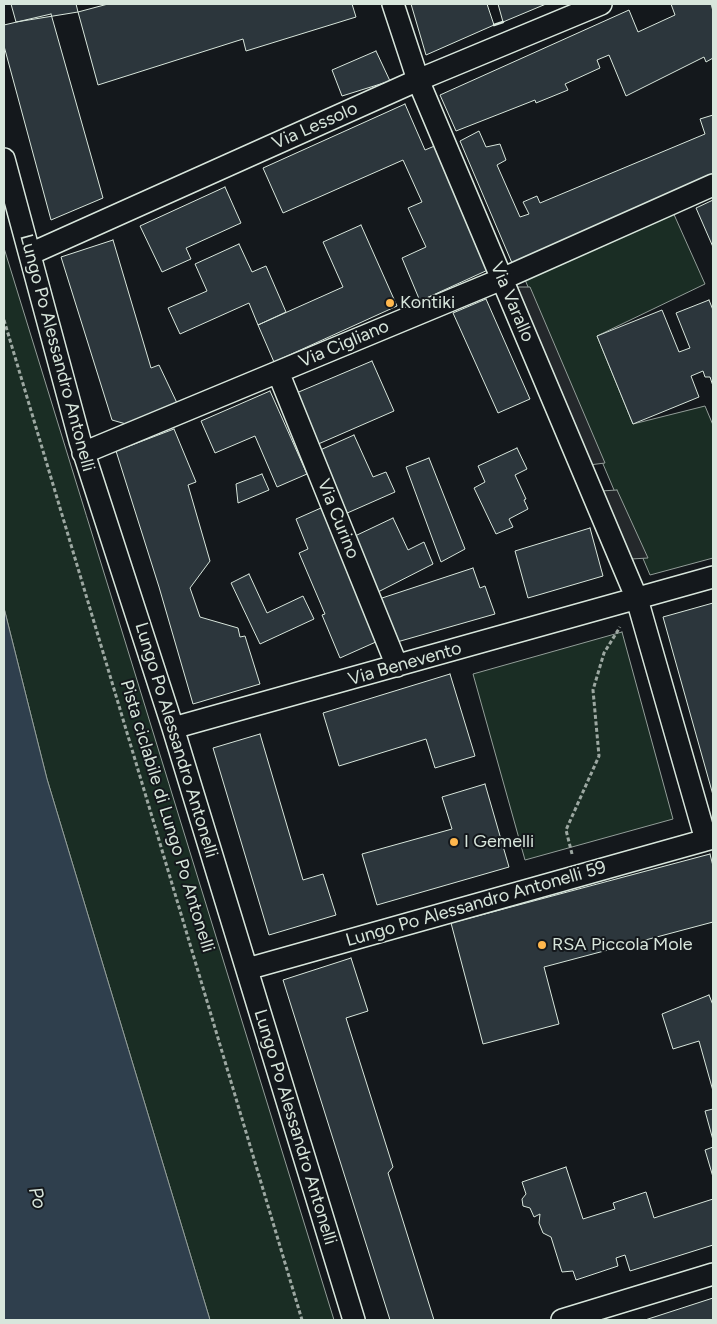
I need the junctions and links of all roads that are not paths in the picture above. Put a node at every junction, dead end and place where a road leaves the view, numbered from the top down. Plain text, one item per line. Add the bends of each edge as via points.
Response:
1 (393, 4) edge
2 (602, 4) edge
3 (418, 80) junction
4 (4, 159) edge
5 (713, 185) edge
6 (30, 254) junction
7 (502, 278) junction
8 (278, 372) junction
9 (83, 453) junction
10 (713, 577) edge
11 (637, 599) junction
12 (397, 666) junction
13 (173, 728) junction
14 (710, 839) edge
15 (246, 969) junction
16 (713, 1274) edge
17 (575, 1318) edge
18 (354, 1320) edge

1 - 3 street, Via Varallo
2 - 3 street, Via Lessolo
3 - 6 street, Via Lessolo
3 - 7 street, Via Varallo
4 - 6 street, Lungo Po Alessandro Antonelli
5 - 7 street, Via Cigliano
6 - 9 street, Lungo Po Alessandro Antonelli
7 - 8 street, Via Cigliano
7 - 11 street, Via Varallo
8 - 9 street, Via Cigliano
8 - 12 street, Via Curino
9 - 13 street, Lungo Po Alessandro Antonelli
10 - 11 street, Via Benevento
11 - 12 street, Via Benevento
11 - 14 street
12 - 13 street, Via Benevento
13 - 15 street, Lungo Po Alessandro Antonelli
14 - 15 street, Lungo Po Alessandro Antonelli 59
15 - 18 street, Lungo Po Alessandro Antonelli
16 - 17 street

